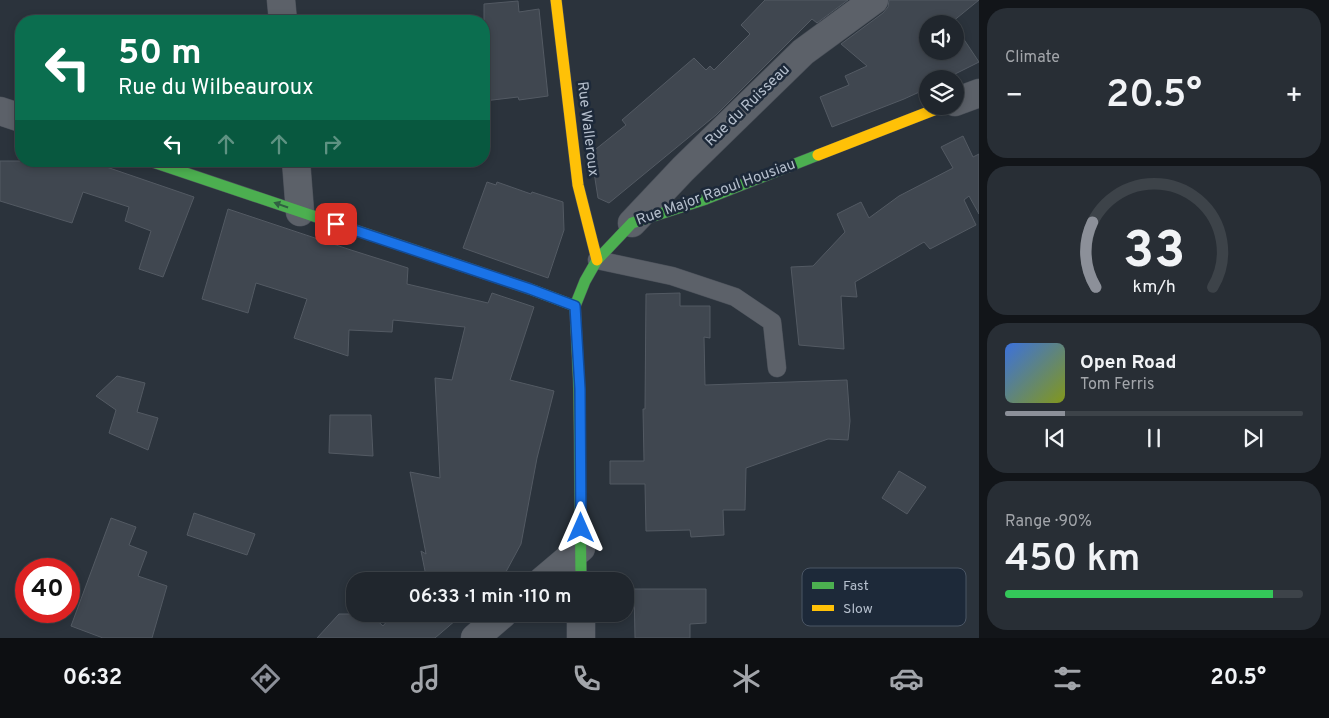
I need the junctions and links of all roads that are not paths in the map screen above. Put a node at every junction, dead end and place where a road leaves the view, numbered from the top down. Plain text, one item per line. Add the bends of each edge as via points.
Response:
1 (281, 0) edge
2 (556, 0) edge
3 (874, 0) edge
4 (282, 15) edge
5 (979, 93) edge
6 (964, 99) edge
7 (0, 111) edge
8 (921, 115) edge
9 (15, 116) edge
10 (168, 167) edge
11 (296, 167) edge
12 (300, 212) junction
13 (632, 223) junction
14 (597, 260) junction
15 (575, 306) junction
16 (777, 368) dead end
17 (581, 548) junction
18 (553, 572) edge
19 (581, 572) edge
20 (494, 622) edge
21 (581, 622) edge
22 (475, 638) edge
23 (582, 638) edge

1 - 4 street
2 - 14 street, Rue Walleroux via 578,185
3 - 13 street, Rue du Ruisseau via 803,52
5 - 6 street
7 - 9 street
8 - 13 street, Rue Major Raoul Housiau via 706,199
12 -> 10 street
11 - 12 street
12 - 15 street
13 - 14 street, Rue Major Raoul Housiau
14 - 15 street, Rue Major Raoul Housiau
14 - 16 lane via 672,276 735,297 772,322
15 - 17 street, Rue Major Raoul Housiau via 580,389
17 - 18 street
17 - 19 street, Rue Major Raoul Housiau
20 - 22 street
21 - 23 street

